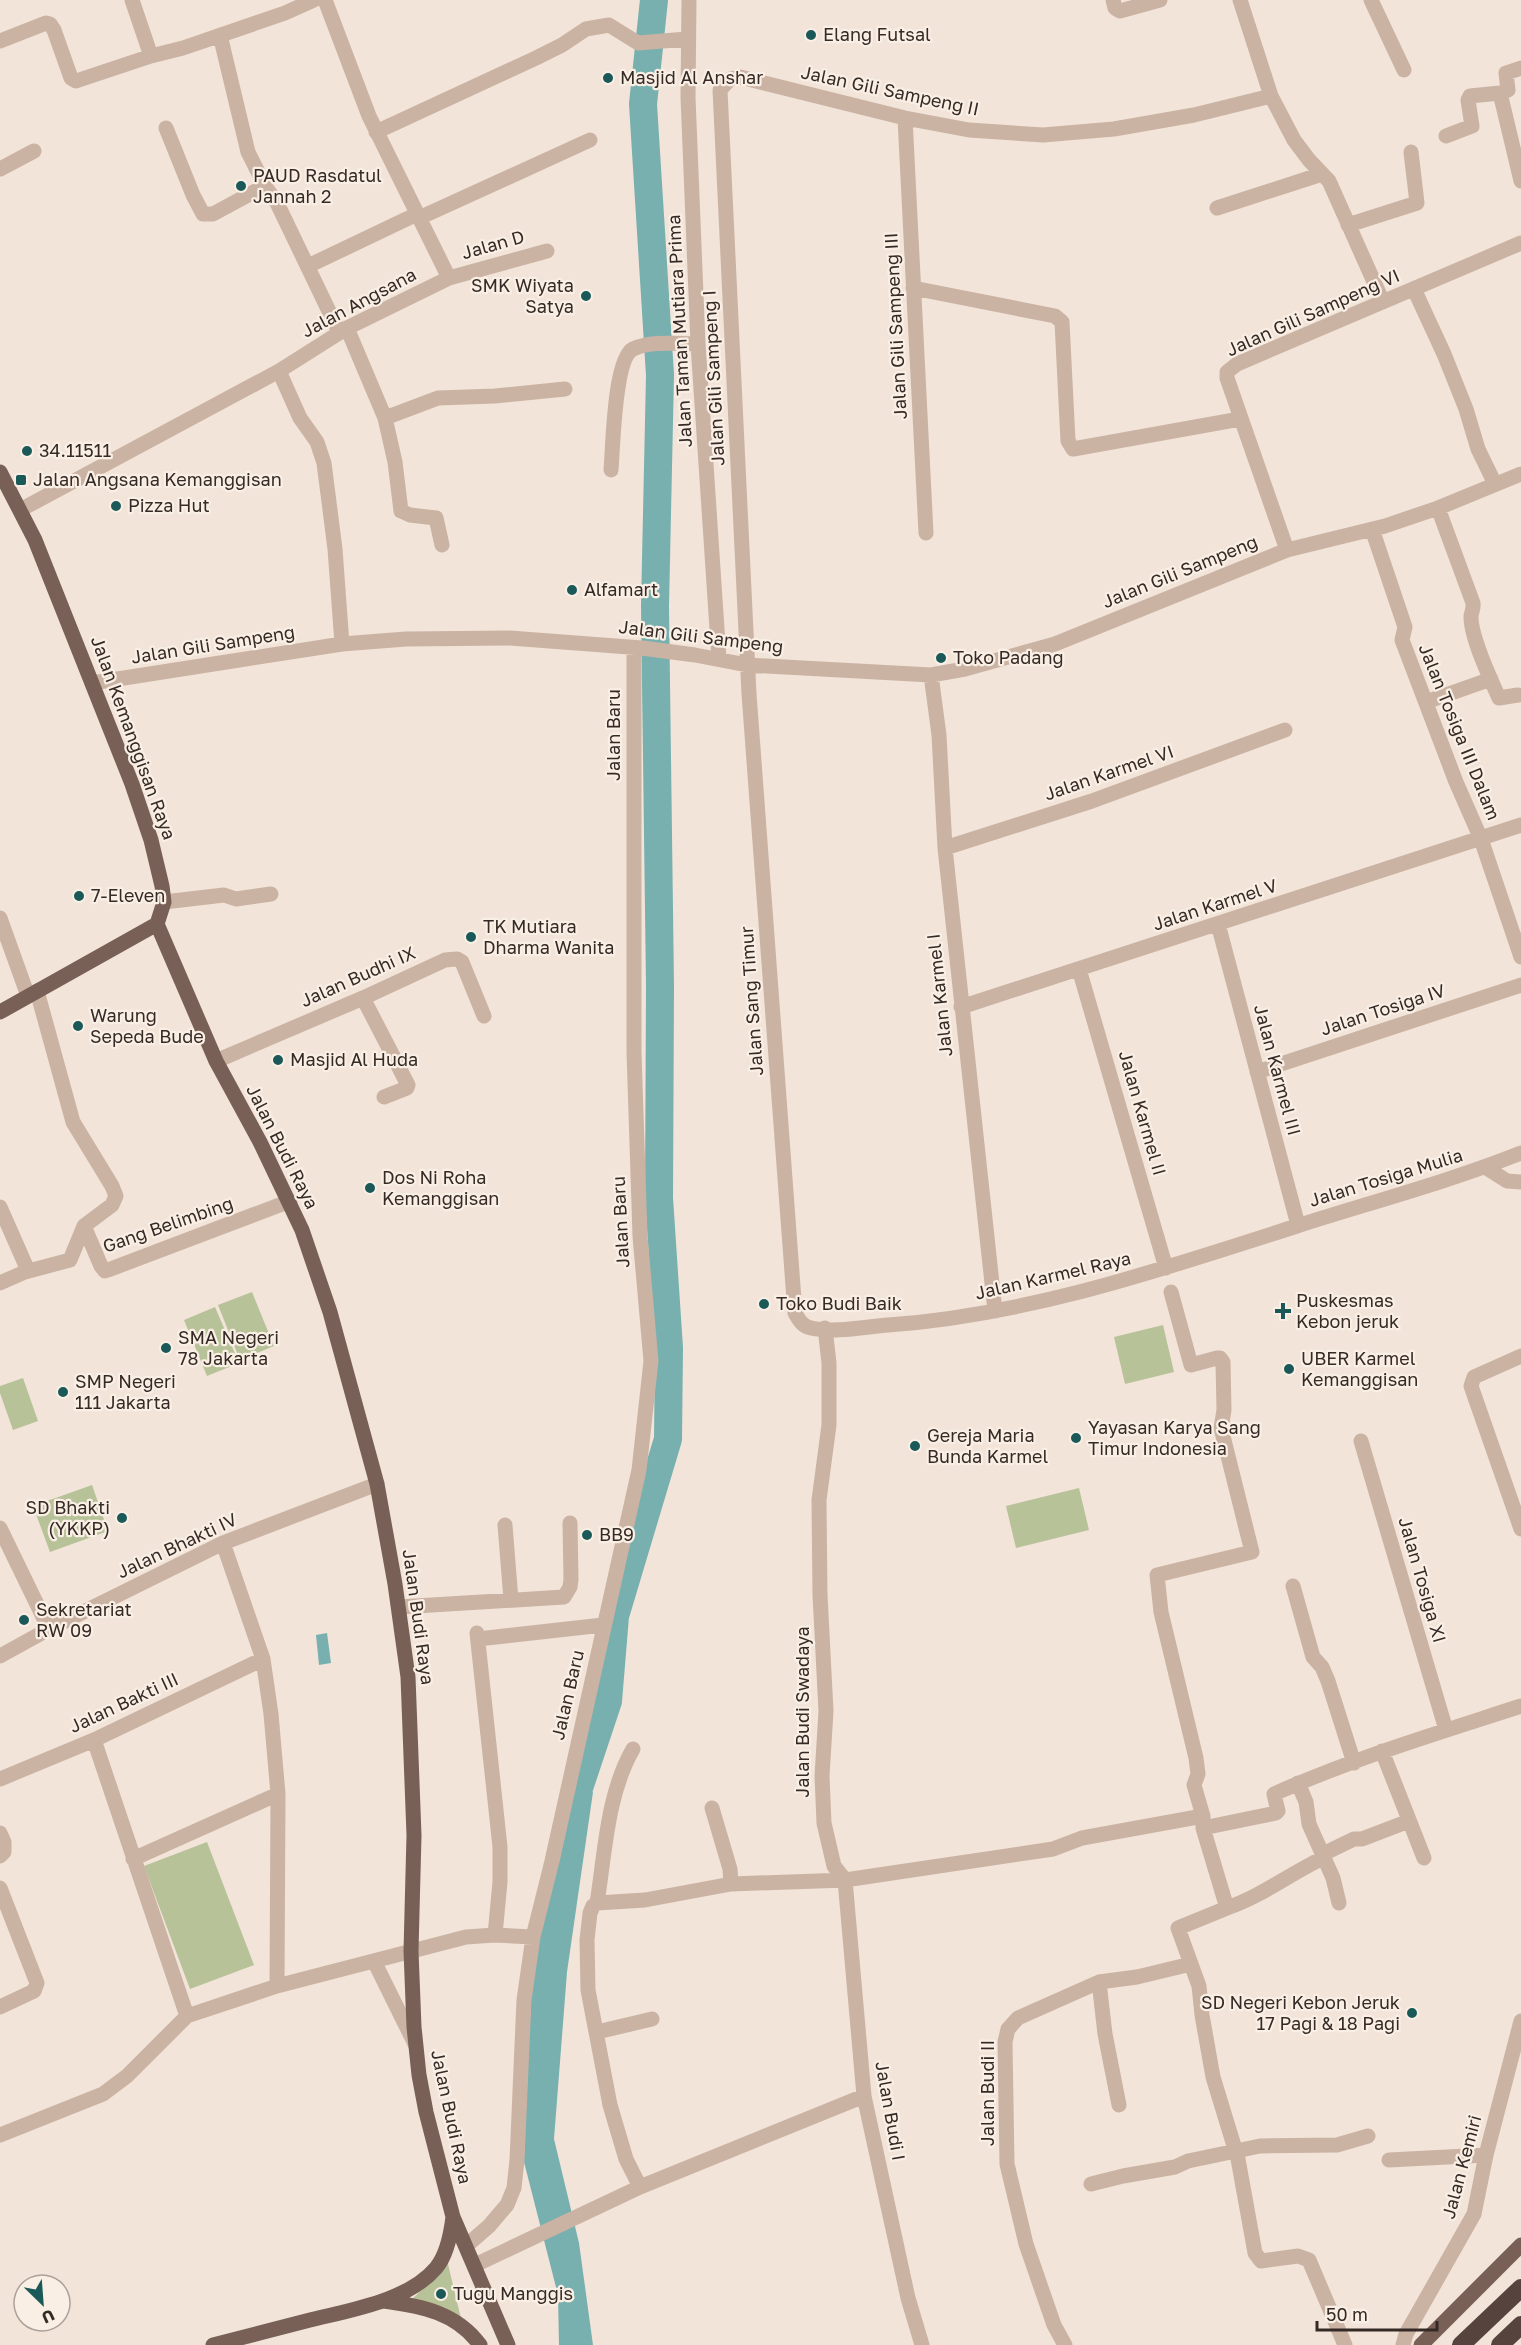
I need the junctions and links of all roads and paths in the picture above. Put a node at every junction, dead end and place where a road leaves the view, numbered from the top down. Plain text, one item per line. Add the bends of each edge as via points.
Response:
1 (132, 0) edge
2 (314, 0) edge
3 (325, 0) edge
4 (689, 0) edge
5 (1113, 0) edge
6 (1160, 0) edge
7 (1240, 0) edge
8 (1371, 0) edge
9 (220, 35) junction
10 (687, 39) junction
11 (0, 41) edge
12 (150, 56) junction
13 (1521, 68) edge
14 (1404, 70) dead end
15 (720, 90) joint
16 (1500, 93) junction
17 (1271, 96) junction
18 (905, 118) junction
19 (166, 128) dead end
20 (376, 132) junction
21 (1446, 136) dead end
22 (590, 140) dead end
23 (34, 151) dead end
24 (1411, 152) dead end
25 (0, 169) edge
26 (1322, 174) junction
27 (1521, 181) edge
28 (265, 186) junction
29 (1217, 208) dead end
30 (418, 216) junction
31 (1348, 225) junction
32 (1521, 243) edge
33 (547, 250) dead end
34 (308, 266) junction
35 (449, 278) junction
36 (913, 288) junction
37 (1414, 289) junction
38 (1383, 302) junction
39 (343, 330) junction
40 (693, 344) junction
41 (279, 371) junction
42 (565, 389) dead end
43 (385, 418) junction
44 (1240, 419) junction
45 (611, 470) dead end
46 (0, 472) edge
47 (1521, 474) edge
48 (1495, 484) junction
49 (1438, 508) junction
50 (20, 510) junction
51 (1371, 529) junction
52 (926, 533) dead end
53 (442, 545) dead end
54 (1287, 550) junction
55 (342, 644) junction
56 (638, 648) junction
57 (719, 659) junction
58 (747, 665) junction
59 (931, 675) junction
60 (1491, 679) junction
61 (92, 683) junction
62 (1518, 695) dead end
63 (1426, 702) junction
64 (1285, 730) dead end
65 (1521, 825) edge
66 (1481, 839) junction
67 (945, 848) junction
68 (271, 894) dead end
69 (164, 902) junction
70 (0, 918) edge
71 (157, 924) junction
72 (1218, 924) junction
73 (1521, 957) edge
74 (1079, 969) junction
75 (1521, 985) edge
76 (32, 993) junction
77 (363, 998) junction
78 (961, 1007) junction
79 (0, 1012) edge
80 (484, 1016) dead end
81 (216, 1060) junction
82 (1257, 1072) junction
83 (384, 1098) dead end
84 (1521, 1153) edge
85 (1485, 1167) junction
86 (1521, 1182) edge
87 (290, 1202) junction
88 (0, 1207) edge
89 (1298, 1225) junction
90 (84, 1226) junction
91 (1166, 1268) junction
92 (26, 1272) junction
93 (0, 1283) edge
94 (1171, 1292) dead end
95 (994, 1311) junction
96 (818, 1328) junction
97 (1521, 1356) edge
98 (1361, 1441) dead end
99 (377, 1484) junction
100 (570, 1523) dead end
101 (505, 1525) dead end
102 (0, 1528) edge
103 (1521, 1529) edge
104 (223, 1543) junction
105 (1293, 1586) dead end
106 (511, 1600) junction
107 (399, 1607) junction
108 (603, 1625) junction
109 (49, 1629) junction
110 (0, 1656) edge
111 (263, 1659) junction
112 (1521, 1706) edge
113 (1446, 1730) junction
114 (94, 1740) junction
115 (633, 1749) dead end
116 (1382, 1751) junction
117 (1354, 1762) junction
118 (0, 1779) edge
119 (1298, 1783) junction
120 (278, 1794) junction
121 (712, 1808) dead end
122 (1409, 1821) junction
123 (1203, 1822) junction
124 (0, 1833) edge
125 (1324, 1855) junction
126 (0, 1856) edge
127 (1424, 1858) dead end
128 (133, 1859) junction
129 (844, 1880) junction
130 (731, 1884) junction
131 (0, 1888) edge
132 (597, 1903) junction
133 (1339, 1903) dead end
134 (1227, 1908) junction
135 (495, 1935) junction
136 (533, 1937) junction
137 (411, 1951) junction
138 (374, 1961) junction
139 (1191, 1964) junction
140 (1099, 1982) junction
141 (277, 1986) junction
142 (0, 2007) edge
143 (187, 2016) junction
144 (652, 2019) dead end
145 (1521, 2021) edge
146 (597, 2032) junction
147 (415, 2044) junction
148 (864, 2096) junction
149 (1119, 2105) dead end
150 (0, 2135) edge
151 (1368, 2136) dead end
152 (1236, 2152) junction
153 (1486, 2155) junction
154 (1389, 2160) dead end
155 (1091, 2184) dead end
156 (640, 2187) junction
157 (453, 2217) junction
158 (1521, 2245) edge
159 (466, 2246) junction
160 (475, 2265) junction
161 (1521, 2288) edge
162 (384, 2301) junction
163 (1521, 2325) edge
164 (477, 2340) edge
165 (213, 2345) edge
166 (508, 2345) edge
167 (922, 2345) edge
168 (1065, 2345) edge
169 (1345, 2345) edge
170 (1403, 2345) edge
171 (1421, 2345) edge
172 (1461, 2345) edge
173 (1500, 2345) edge

1 - 12 street
2 - 9 street
3 - 20 street
4 - 10 street, Jalan Taman Mutiara Prima
5 - 6 street via 1120,11
7 - 17 street
8 - 14 street
9 - 12 street
9 - 28 street via 248,152
10 - 20 street via 638,43 609,25 586,29 536,58
10 - 40 street, Jalan Taman Mutiara Prima
11 - 12 street via 50,24 71,78 76,81
13 - 16 street via 1506,74 1508,90
15 - 18 street, Jalan Gili Sampeng II via 730,79 740,77
15 - 58 street, Jalan Gili Sampeng I
16 - 21 street via 1470,96 1472,126
16 - 27 street
17 - 18 street, Jalan Gili Sampeng II via 1210,112 1114,129 1043,135 969,130
17 - 26 street via 1294,140
18 - 36 street, Jalan Gili Sampeng III
19 - 28 street via 203,214 213,214
20 - 30 street
22 - 30 street
23 - 25 street
24 - 31 street via 1417,203
26 - 29 street
26 - 31 street via 1329,181
28 - 34 street
30 - 34 street
30 - 35 street
31 - 38 street
32 - 37 street, Jalan Gili Sampeng VI
33 - 35 street, Jalan D
34 - 39 street
35 - 39 street, Jalan Angsana
36 - 44 street via 1055,316 1062,322 1068,441 1074,449
36 - 52 street, Jalan Gili Sampeng III
37 - 38 street, Jalan Gili Sampeng VI
37 - 48 street
38 - 44 street, Jalan Gili Sampeng VI via 1231,367 1227,378
39 - 41 street, Jalan Angsana
39 - 43 street
40 - 45 street via 647,345 632,350 626,357 616,393
40 - 57 street, Jalan Taman Mutiara Prima
41 - 50 street, Jalan Angsana
41 - 55 street via 324,463
42 - 43 street via 438,398
43 - 53 street via 401,511 436,518
44 - 54 street, Jalan Gili Sampeng VI
46 - 50 main road, Jalan Kemanggisan Raya
47 - 48 street, Jalan Gili Sampeng
48 - 49 street, Jalan Gili Sampeng
49 - 51 street, Jalan Gili Sampeng
49 - 60 street via 1473,603 1471,618
50 - 61 main road, Jalan Kemanggisan Raya
51 - 54 street, Jalan Gili Sampeng
51 - 63 street, Jalan Tosiga III Dalam via 1406,627 1402,640
54 - 59 street, Jalan Gili Sampeng via 1055,644
55 - 56 street, Jalan Gili Sampeng via 510,638
55 - 61 street, Jalan Gili Sampeng
56 - 57 street, Jalan Gili Sampeng
56 - 108 street, Jalan Baru via 634,1052 640,1236 651,1361 639,1470
57 - 58 street, Jalan Gili Sampeng
58 - 59 street, Jalan Gili Sampeng
58 - 96 street, Jalan Sang Timur via 795,1313 802,1324
59 - 67 street, Jalan Karmel I via 939,735
60 - 62 street via 1499,698
60 - 63 street
61 - 69 main road, Jalan Kemanggisan Raya via 136,795 158,866
63 - 66 street, Jalan Tosiga III Dalam
64 - 67 street, Jalan Karmel VI via 1092,801
65 - 66 street, Jalan Karmel V
66 - 72 street, Jalan Karmel V
66 - 73 street, Jalan Tosiga III Dalam
67 - 78 street, Jalan Karmel I
68 - 69 street via 236,899 224,894
69 - 71 main road, Jalan Kemanggisan Raya
70 - 76 street
71 - 76 main road
71 - 81 main road, Jalan Budi Raya
72 - 74 street, Jalan Karmel V
72 - 82 street, Jalan Karmel III
74 - 78 street, Jalan Karmel V
74 - 91 street, Jalan Karmel II
75 - 82 street, Jalan Tosiga IV
76 - 79 main road
76 - 90 street via 73,1122 116,1196 112,1205
77 - 80 street, Jalan Budhi IX via 445,960 457,959 462,962
77 - 81 street, Jalan Budhi IX
77 - 83 street via 408,1085
78 - 95 street, Jalan Karmel I
81 - 87 main road, Jalan Budi Raya
82 - 89 street, Jalan Karmel III
84 - 85 street, Jalan Tosiga Mulia
85 - 86 street, Jalan Tosiga Mulia via 1507,1180
85 - 89 street, Jalan Tosiga Mulia
87 - 90 street, Gang Belimbing via 105,1271
87 - 99 main road, Jalan Budi Raya via 330,1312
88 - 92 street
89 - 91 street, Jalan Karmel Raya
90 - 92 street via 70,1260
91 - 95 street, Jalan Karmel Raya
92 - 93 street
94 - 123 street via 1191,1365 1217,1358 1222,1362 1221,1428 1252,1552 1157,1575 1161,1612 1196,1758 1198,1776 1194,1785
95 - 96 street, Jalan Karmel Raya via 928,1322
96 - 129 street, Jalan Budi Swadaya via 829,1363 829,1425 819,1500 826,1711 824,1823 834,1866
97 - 103 street via 1474,1377 1471,1386
98 - 113 street, Jalan Tosiga XI
99 - 104 street, Jalan Bhakti IV
99 - 107 main road, Jalan Budi Raya
100 - 106 street via 571,1580 564,1597
101 - 106 street
102 - 109 street
104 - 109 street, Jalan Bhakti IV
104 - 111 street
105 - 117 street via 1313,1657 1328,1681
106 - 107 street
107 - 137 main road, Jalan Budi Raya via 408,1677 413,1802
108 - 135 street via 478,1636 500,1847
108 - 136 street, Jalan Baru
109 - 110 street, Jalan Bhakti IV
111 - 114 street, Jalan Bakti III
111 - 120 street
112 - 113 street
113 - 116 street
114 - 118 street, Jalan Bakti III
114 - 128 street
115 - 132 street via 612,1810
116 - 117 street
116 - 122 street
117 - 119 street
119 - 123 street via 1274,1794 1276,1813
119 - 125 street via 1309,1824
120 - 128 street
120 - 141 street
121 - 130 street
122 - 125 street via 1354,1839
122 - 127 street
123 - 129 street via 1082,1838 1053,1850
123 - 134 street
124 - 126 street via 4,1846
125 - 133 street
125 - 134 street via 1250,1900
128 - 143 street
129 - 130 street
129 - 148 street, Jalan Budi I
130 - 132 street via 645,1900
131 - 142 street via 37,1983 34,1991
132 - 146 street via 590,1913 587,1970
134 - 139 street via 1179,1927
135 - 136 street
135 - 137 street via 466,1937
136 - 159 street, Jalan Baru via 524,2000 514,2188 507,2205
137 - 138 street
137 - 147 main road, Jalan Budi Raya
138 - 141 street
138 - 147 street
139 - 140 street, Jalan Budi II
139 - 152 street via 1199,1986 1213,2077
140 - 149 street
140 - 168 street, Jalan Budi II via 1018,2018 1008,2029 1005,2042 1007,2164 1026,2244 1054,2325
141 - 143 street
143 - 150 street via 127,2076 103,2094
144 - 146 street
145 - 153 street, Jalan Kemiri
146 - 156 street via 613,2114 626,2159
147 - 157 main road, Jalan Budi Raya via 426,2112
148 - 156 street
148 - 167 street, Jalan Budi I
151 - 152 street via 1337,2145 1278,2144
152 - 155 street
152 - 169 street via 1255,2253 1261,2261 1298,2256 1309,2260
153 - 154 street
153 - 170 street, Jalan Kemiri via 1474,2214
156 - 160 street
157 - 159 main road, Jalan Budi Raya
157 - 162 main road via 438,2266 414,2286
158 - 171 main road
159 - 160 main road, Jalan Budi Raya
160 - 166 main road, Jalan Budi Raya
161 - 172 highway
162 - 164 main road via 430,2309 460,2323
162 - 165 main road
163 - 173 highway

